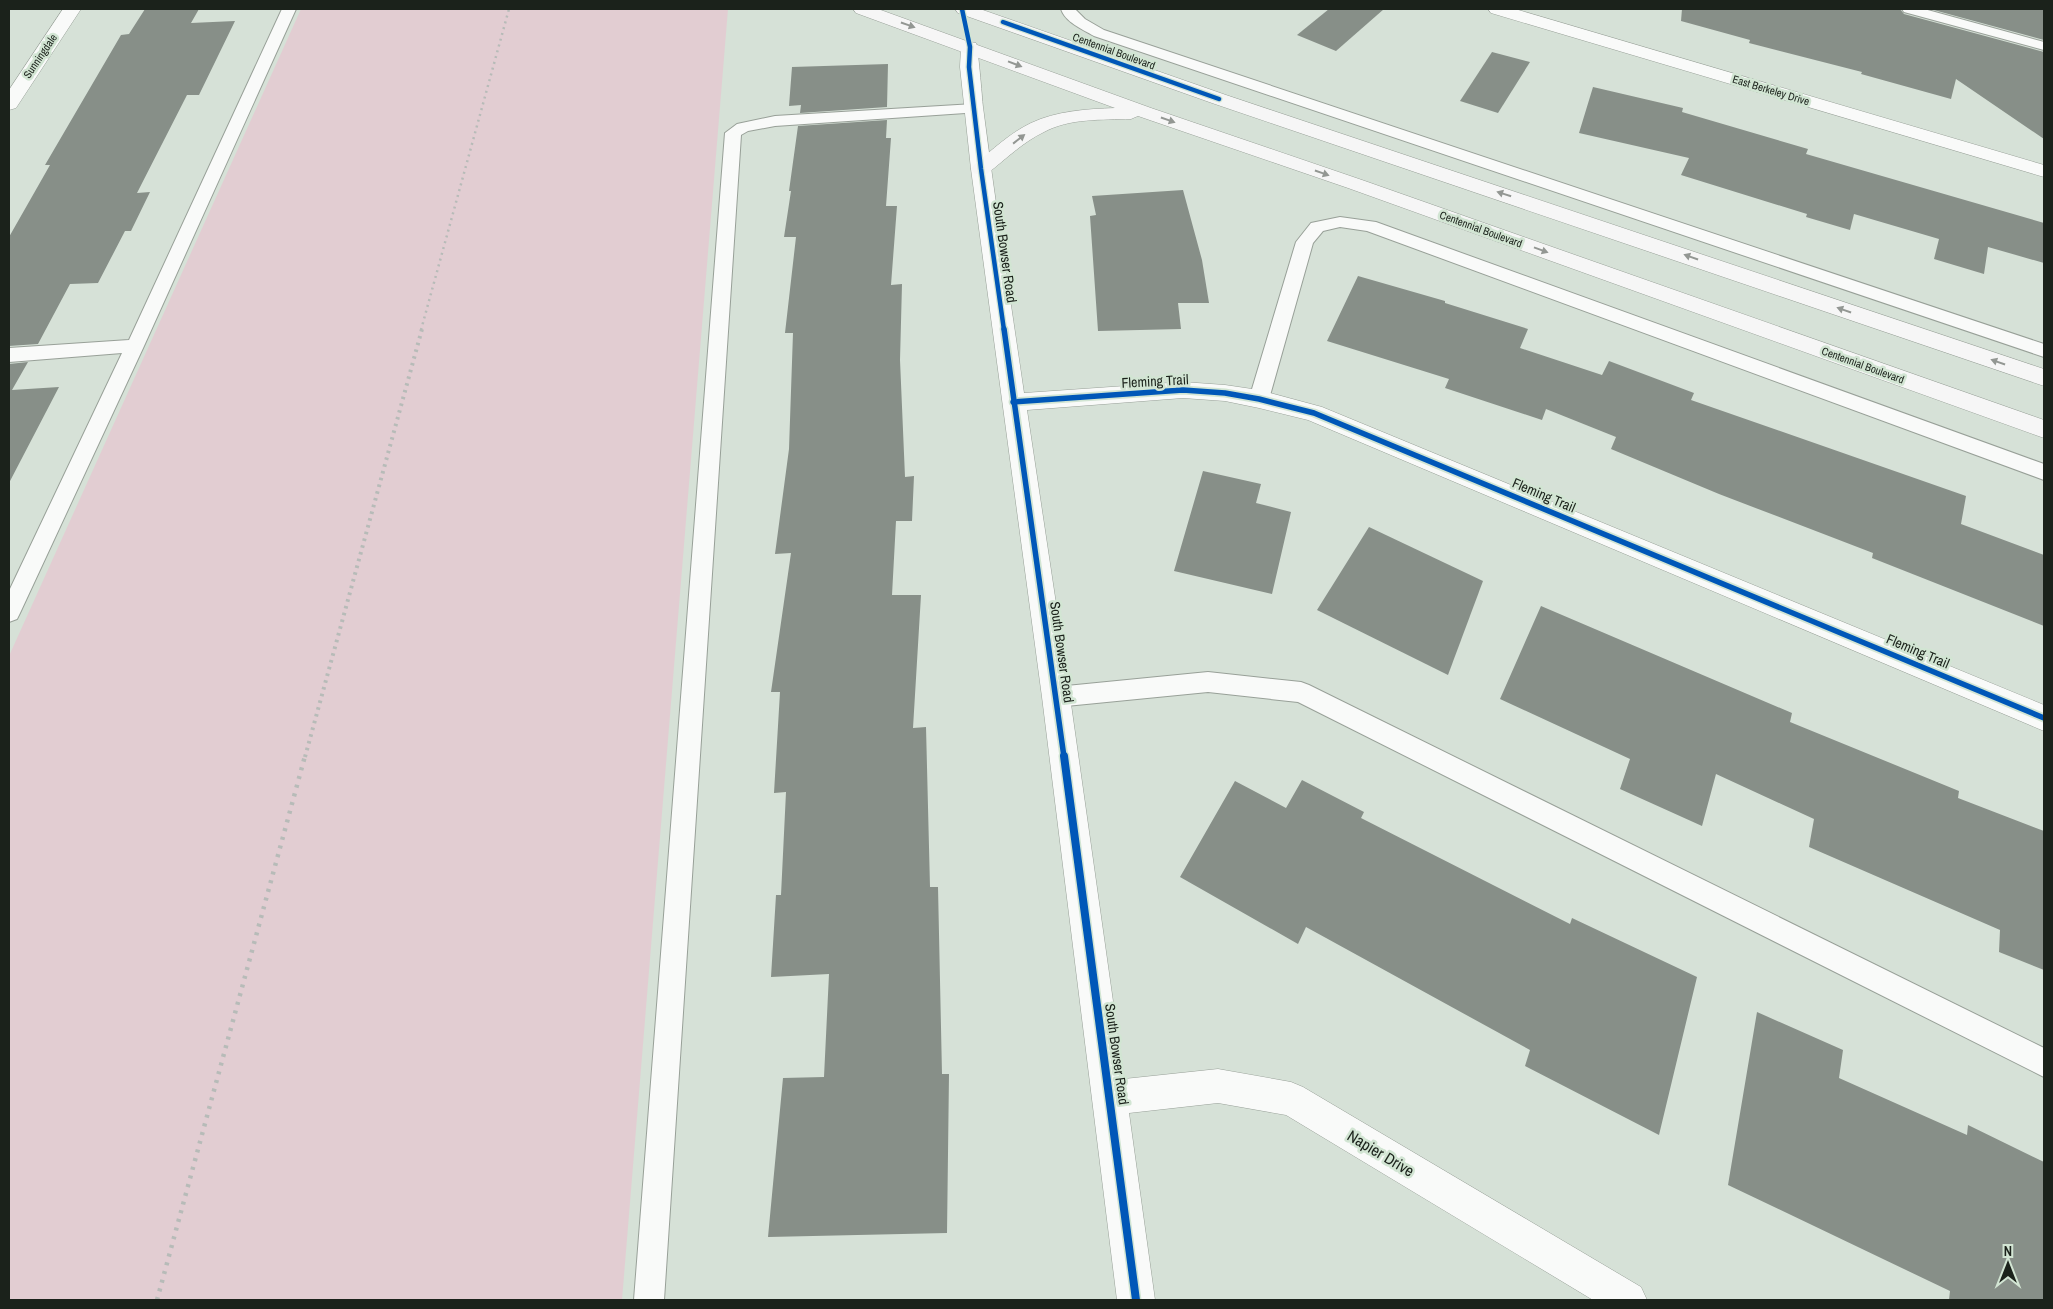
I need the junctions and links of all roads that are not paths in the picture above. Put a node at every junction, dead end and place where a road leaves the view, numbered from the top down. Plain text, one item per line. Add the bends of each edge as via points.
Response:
1 (72, 9) edge
2 (289, 9) edge
3 (862, 9) edge
4 (963, 9) edge
5 (1068, 9) edge
6 (1497, 9) edge
7 (1909, 9) edge
8 (1010, 15) edge
9 (2044, 46) edge
10 (970, 47) junction
11 (9, 104) edge
12 (974, 109) junction
13 (1144, 112) junction
14 (981, 169) junction
15 (2044, 171) edge
16 (135, 346) junction
17 (2044, 351) edge
18 (9, 355) edge
19 (2044, 378) edge
20 (1259, 399) junction
21 (1013, 402) junction
22 (2044, 429) edge
23 (2044, 472) edge
24 (9, 613) edge
25 (1056, 698) junction
26 (2044, 718) edge
27 (2044, 1063) edge
28 (1110, 1098) junction
29 (648, 1300) edge
30 (1136, 1300) edge
31 (1628, 1300) edge

1 - 11 street, Sunningdale
2 - 16 lane
3 -> 10 main road, Centennial Boulevard
4 - 8 main road, Centennial Boulevard
4 - 10 main road, South Bowser Road
5 - 17 lane via 1080,22 1100,33
6 - 15 street, East Berkeley Drive
7 - 9 lane
8 - 10 main road
19 -> 8 main road, Centennial Boulevard via 1219,99
10 - 12 street, South Bowser Road
10 -> 13 main road, Centennial Boulevard
12 - 14 street, South Bowser Road
12 - 29 lane via 775,121 743,127 733,133
14 -> 13 main road via 1028,132 1057,120 1090,114
13 -> 22 main road, Centennial Boulevard
14 - 21 street, South Bowser Road
16 - 18 lane
16 - 24 lane
20 - 21 street, Fleming Trail via 1183,390
20 - 23 lane via 1305,242 1316,227 1340,222 1370,226
20 - 26 street, Fleming Trail via 1314,413
21 - 25 street, South Bowser Road
25 - 27 lane via 1208,682 1301,692
25 - 28 street, South Bowser Road
28 - 30 street, South Bowser Road
28 - 31 street, Napier Drive via 1218,1086 1291,1099

